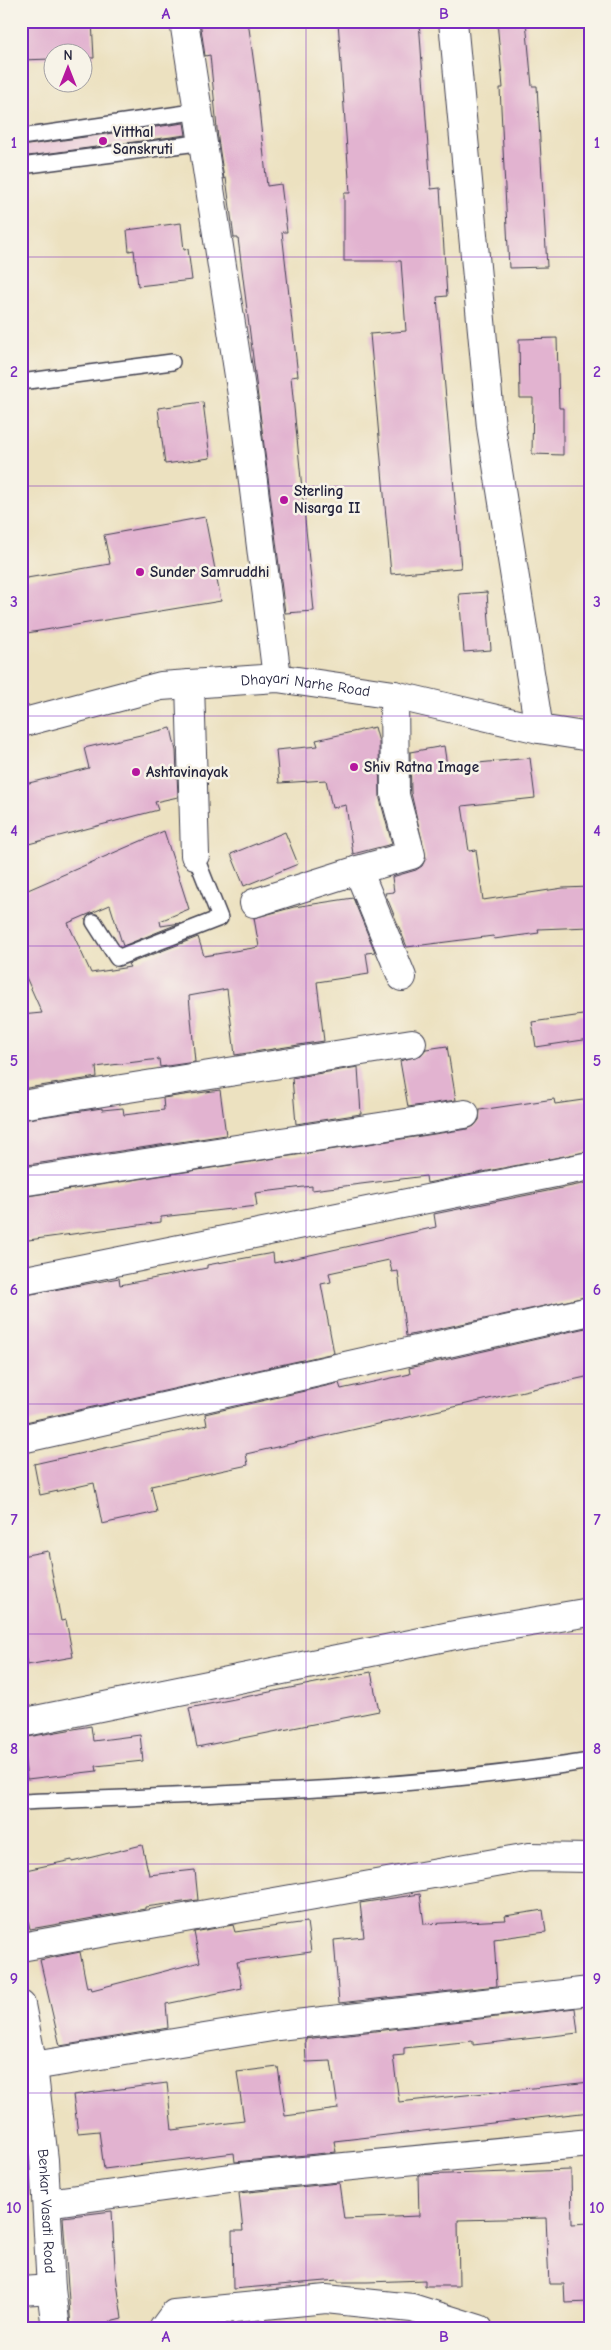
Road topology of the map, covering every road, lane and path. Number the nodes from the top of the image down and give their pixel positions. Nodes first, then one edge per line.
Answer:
1 (184, 21) edge
2 (453, 21) edge
3 (200, 111) junction
4 (21, 137) edge
5 (205, 142) junction
6 (21, 166) edge
7 (172, 362) dead end
8 (21, 382) edge
9 (277, 678) junction
10 (190, 684) junction
11 (394, 696) junction
12 (21, 722) edge
13 (539, 729) junction
14 (590, 737) edge
15 (195, 855) joint
16 (358, 870) junction
17 (254, 903) dead end
18 (94, 922) dead end
19 (402, 977) dead end
20 (412, 1043) dead end
21 (21, 1105) edge
22 (465, 1114) dead end
23 (590, 1166) edge
24 (21, 1182) edge
25 (21, 1281) edge
26 (590, 1311) edge
27 (21, 1439) edge
28 (590, 1612) edge
29 (21, 1723) edge
30 (590, 1762) edge
31 (21, 1802) edge
32 (590, 1858) edge
33 (21, 1947) edge
34 (590, 1991) edge
35 (21, 2005) edge
36 (27, 2067) edge
37 (590, 2143) edge
38 (47, 2204) junction
39 (51, 2289) junction
40 (21, 2291) edge
41 (56, 2329) edge
42 (163, 2329) edge
43 (479, 2329) edge

1 - 3 street
2 - 13 street
3 - 4 lane
3 - 5 street
5 - 6 lane
5 - 9 street
7 - 8 lane
9 - 10 street, Dhayari Narhe Road
9 - 11 street, Dhayari Narhe Road
10 - 12 street, Dhayari Narhe Road
10 - 15 street
11 - 13 street, Dhayari Narhe Road
11 - 16 street
13 - 14 street, Dhayari Narhe Road
15 - 18 lane
16 - 17 street
16 - 19 street
20 - 21 street
22 - 24 street
23 - 25 street
26 - 27 street
28 - 29 street
30 - 31 lane
32 - 33 street
34 - 36 street
35 - 36 street, Benkar Vasati Road
36 - 38 street, Benkar Vasati Road
37 - 38 street
38 - 39 street, Benkar Vasati Road
39 - 40 street
39 - 41 street, Benkar Vasati Road
42 - 43 street

